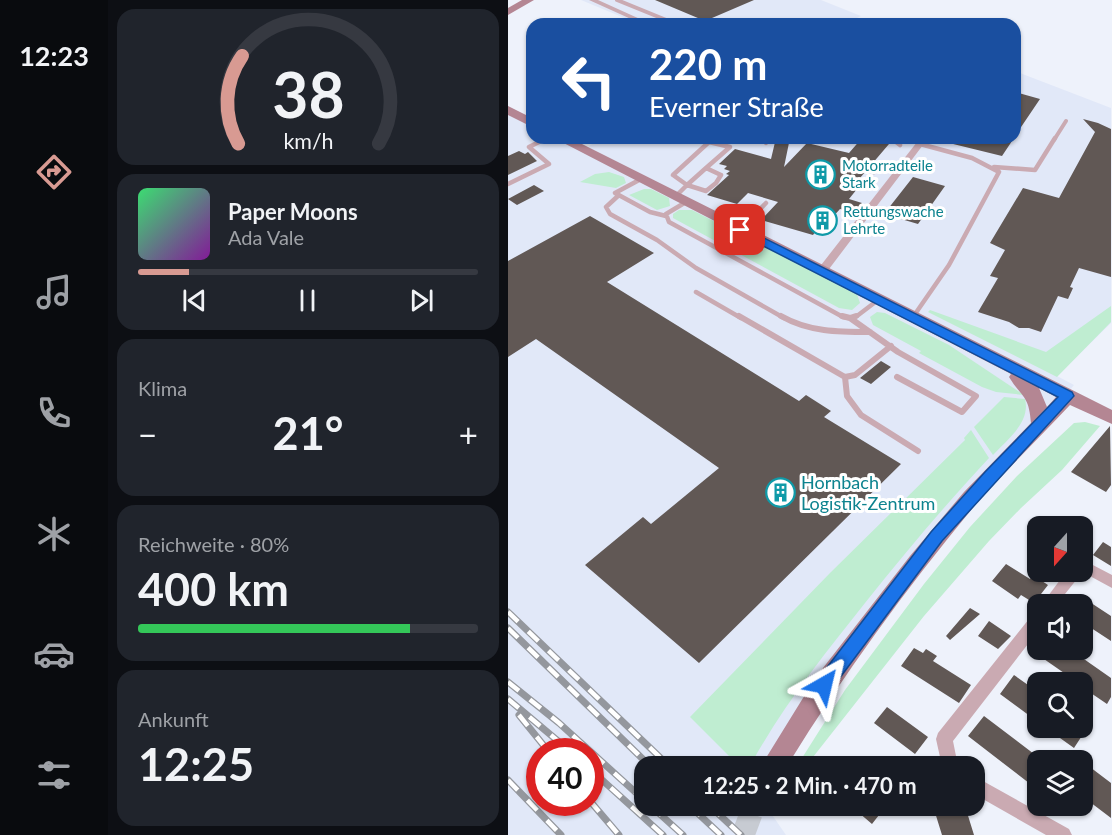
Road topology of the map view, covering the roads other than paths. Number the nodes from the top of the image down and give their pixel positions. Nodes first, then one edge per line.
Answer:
1 (529, 0) edge
2 (592, 0) edge
3 (617, 0) edge
4 (508, 12) edge
5 (634, 18) edge
6 (661, 18) edge
7 (508, 110) edge
8 (526, 120) edge
9 (1066, 121) dead end
10 (535, 144) edge
11 (572, 144) edge
12 (707, 144) edge
13 (717, 144) edge
14 (918, 144) edge
15 (932, 144) edge
16 (994, 167) junction
17 (706, 168) junction
18 (902, 168) junction
19 (874, 172) dead end
20 (641, 179) junction
21 (508, 184) edge
22 (688, 185) junction
23 (619, 195) junction
24 (681, 199) junction
25 (766, 203) dead end
26 (666, 216) junction
27 (740, 230) junction
28 (822, 272) junction
29 (696, 292) dead end
30 (878, 300) junction
31 (913, 317) junction
32 (850, 318) junction
33 (872, 332) junction
34 (891, 346) junction
35 (1001, 362) junction
36 (845, 377) junction
37 (897, 377) dead end
38 (1068, 396) junction
39 (1111, 418) edge
40 (1040, 424) junction
41 (918, 451) dead end
42 (1093, 571) edge
43 (1066, 582) edge
44 (1111, 582) edge
45 (1057, 594) edge
46 (1027, 633) edge
47 (779, 756) edge
48 (948, 756) edge
49 (985, 790) edge
50 (1063, 835) edge

1 - 4 street
2 - 5 street
3 - 6 lane
7 - 8 street
9 - 16 lane
10 - 21 lane
11 - 20 street
12 - 22 lane
13 - 17 lane
14 - 18 street
15 - 16 lane
16 - 31 lane
17 - 22 lane
17 - 22 lane
18 - 19 lane
18 - 28 street
20 - 23 lane
20 - 24 street
22 - 24 lane
23 - 26 lane
23 - 33 lane
24 - 26 lane
24 - 27 street
25 - 27 lane
26 - 32 lane
27 - 28 street
28 - 30 street
29 - 36 lane
30 - 31 street
30 - 32 lane
31 - 35 street
32 - 33 lane
33 - 34 lane
34 - 36 lane
34 - 37 lane
35 - 38 street
35 - 40 street
36 - 41 lane
38 - 39 street
38 - 40 street
40 - 47 street
42 - 44 street
43 - 45 street
46 - 48 street
49 - 50 street

